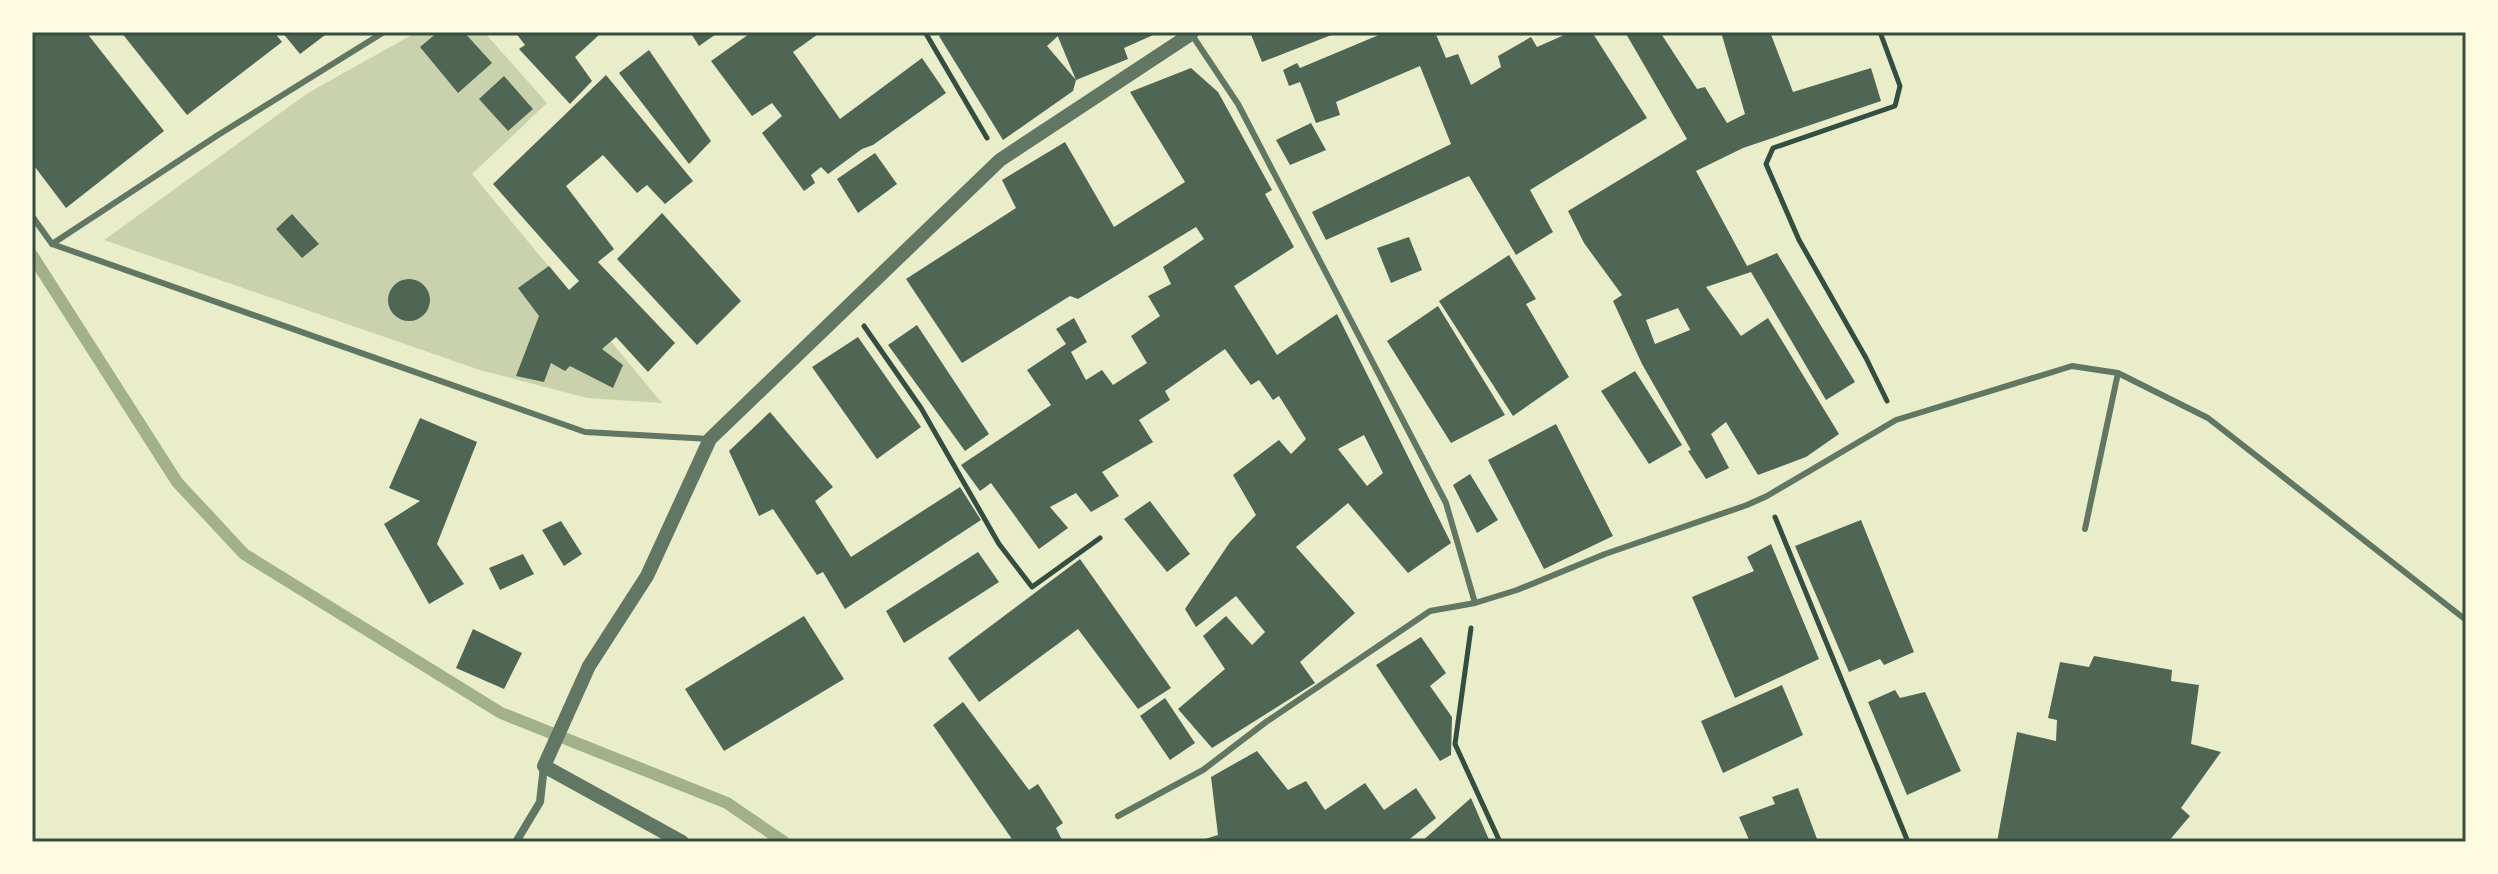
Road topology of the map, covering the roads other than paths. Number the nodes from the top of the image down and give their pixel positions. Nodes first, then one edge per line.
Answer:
1 (384, 32) edge
2 (1192, 33) edge
3 (32, 216) edge
4 (52, 244) junction
5 (2118, 373) junction
6 (710, 439) junction
7 (2085, 529) dead end
8 (1475, 603) junction
9 (2466, 620) edge
10 (544, 766) junction
11 (1118, 816) dead end
12 (516, 842) edge
13 (682, 842) edge

1 - 4 lane
2 - 6 street
2 - 8 lane
3 - 4 lane
4 - 6 lane
5 - 7 lane
5 - 8 lane
5 - 9 lane
6 - 10 street
8 - 11 lane
10 - 12 street
10 - 13 street

